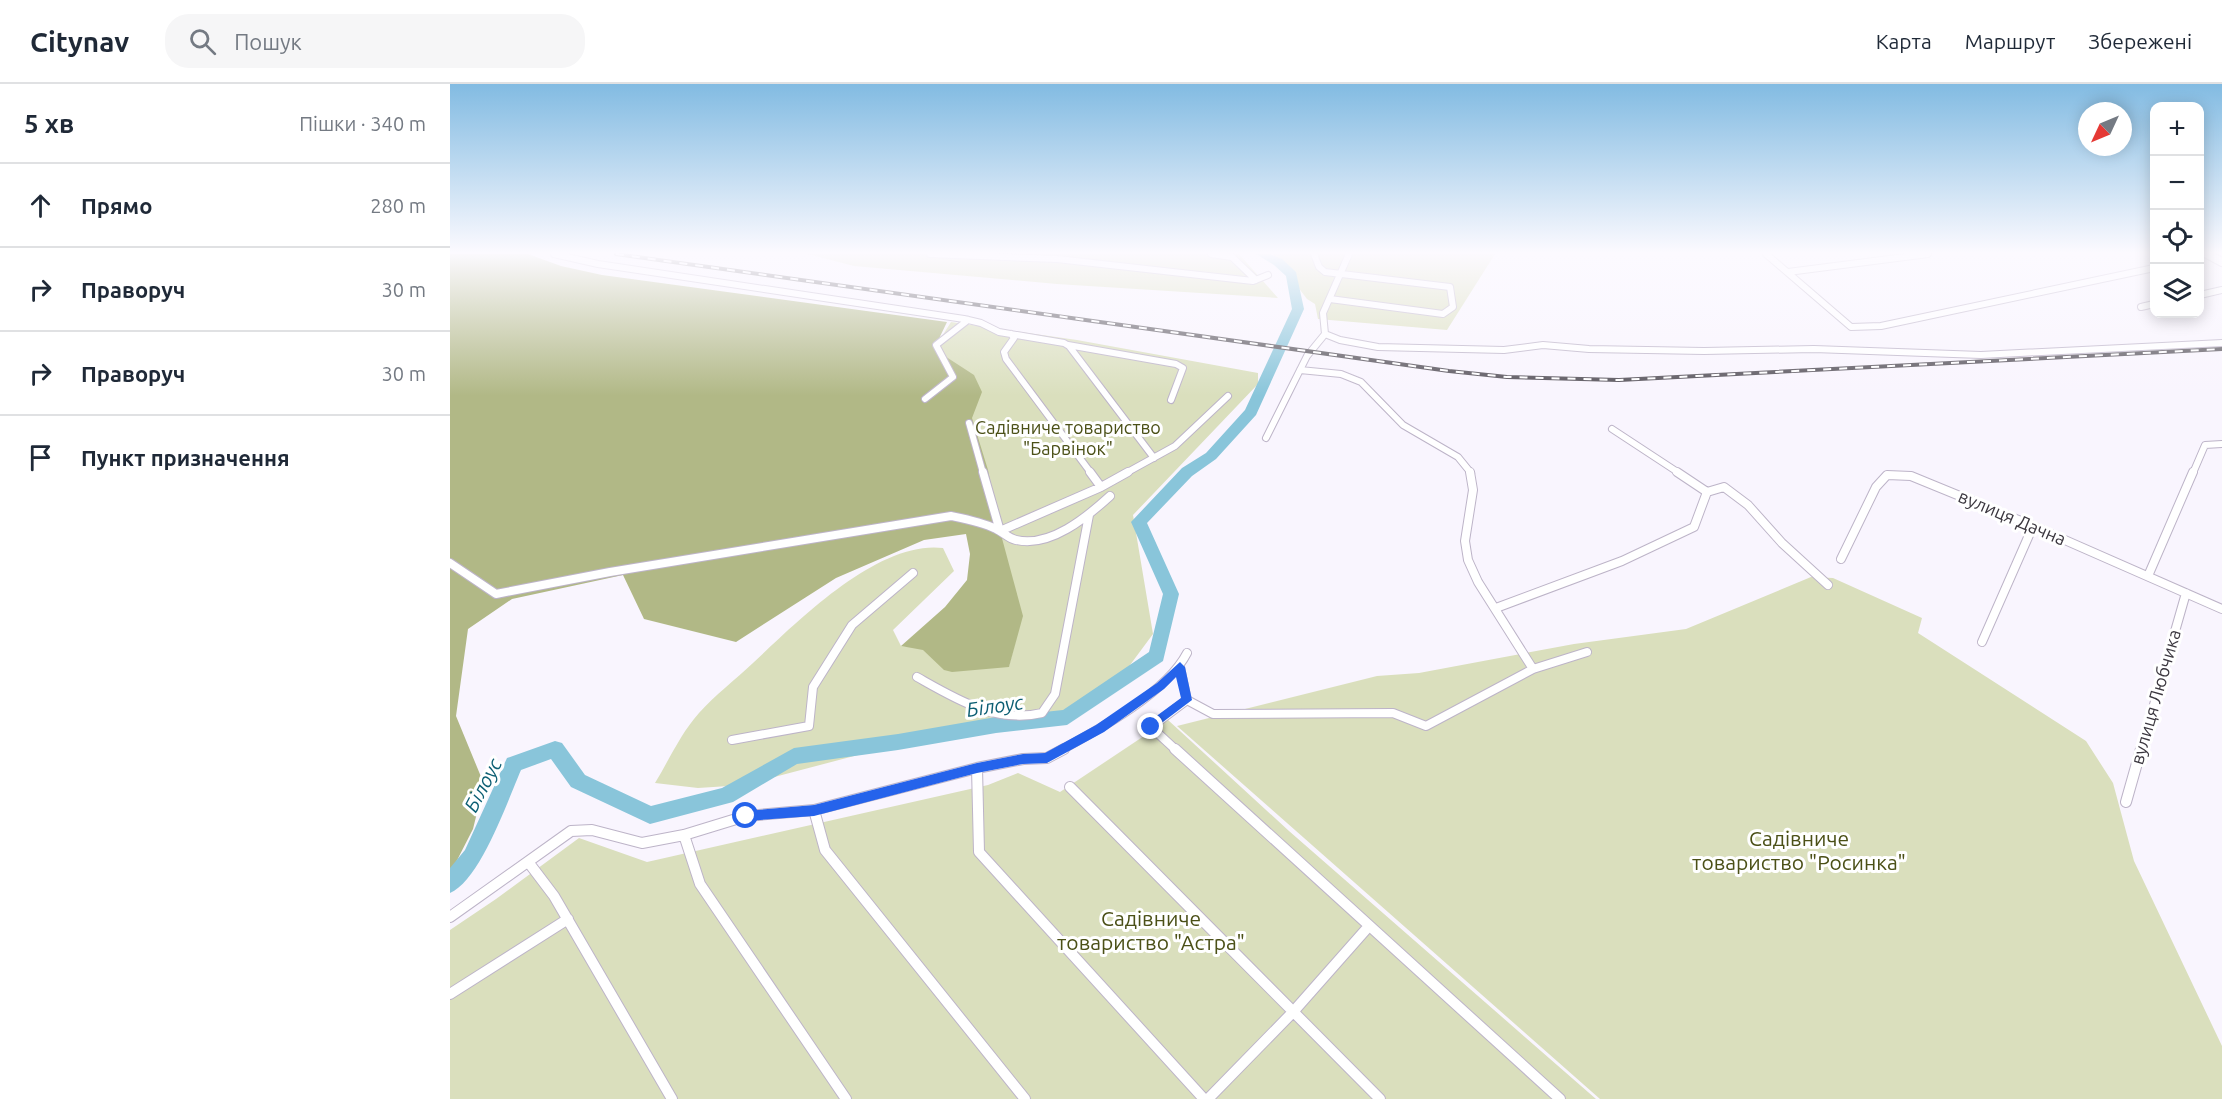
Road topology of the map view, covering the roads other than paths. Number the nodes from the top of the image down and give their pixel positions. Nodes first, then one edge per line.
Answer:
1 (845, 301) edge
2 (1329, 301) edge
3 (1348, 301) edge
4 (1452, 301) edge
5 (1822, 301) edge
6 (1997, 301) edge
7 (2150, 305) edge
8 (2141, 307) dead end
9 (968, 320) junction
10 (1011, 334) junction
11 (1325, 334) junction
12 (2222, 343) edge
13 (1067, 344) junction
14 (1300, 370) junction
15 (1228, 396) dead end
16 (925, 399) dead end
17 (1171, 400) dead end
18 (969, 423) dead end
19 (1612, 429) dead end
20 (1266, 438) dead end
21 (2222, 444) edge
22 (1154, 458) junction
23 (1101, 487) junction
24 (1707, 492) junction
25 (1110, 496) dead end
26 (1089, 515) junction
27 (2033, 526) junction
28 (1000, 531) junction
29 (1841, 559) dead end
30 (450, 563) edge
31 (913, 573) dead end
32 (2148, 576) junction
33 (1828, 585) dead end
34 (2186, 593) junction
35 (1496, 608) junction
36 (2222, 609) edge
37 (1982, 642) dead end
38 (1187, 652) dead end
39 (1587, 652) dead end
40 (1180, 667) junction
41 (1533, 669) junction
42 (917, 677) dead end
43 (1186, 700) junction
44 (732, 740) dead end
45 (977, 768) junction
46 (1070, 787) dead end
47 (2126, 802) dead end
48 (814, 810) junction
49 (684, 835) junction
50 (529, 863) junction
51 (450, 917) edge
52 (568, 919) junction
53 (1369, 926) junction
54 (450, 994) edge
55 (1293, 1012) junction
56 (672, 1099) edge
57 (846, 1099) edge
58 (1025, 1099) edge
59 (1206, 1099) edge
60 (1380, 1099) edge
61 (1560, 1099) edge

1 - 9 street
2 - 11 street
3 - 4 street
5 - 6 street
7 - 8 street
9 - 10 street
9 - 16 street
10 - 13 street
10 - 23 street
11 - 12 street
11 - 14 street
13 - 17 street
13 - 22 street
14 - 20 street
14 - 35 street
15 - 22 street
18 - 28 street
19 - 24 street
21 - 32 street
22 - 23 street
23 - 28 street
24 - 33 street
24 - 35 street
25 - 26 street
26 - 28 street
26 - 42 street
27 - 29 street, вулиця Дачна
27 - 32 street, вулиця Дачна
27 - 37 street
28 - 30 street
31 - 44 street
32 - 34 street, вулиця Дачна
34 - 36 street, вулиця Дачна
34 - 47 street, вулиця Любчика
35 - 41 street
38 - 40 street
39 - 41 street
40 - 43 street
40 - 45 street
41 - 43 street
43 - 53 street
45 - 48 street
45 - 59 street
46 - 55 street
48 - 49 street
48 - 58 street
49 - 50 street
49 - 57 street
50 - 51 street
50 - 52 street
52 - 54 street
52 - 56 street
53 - 55 street
53 - 61 street
55 - 59 street
55 - 60 street

